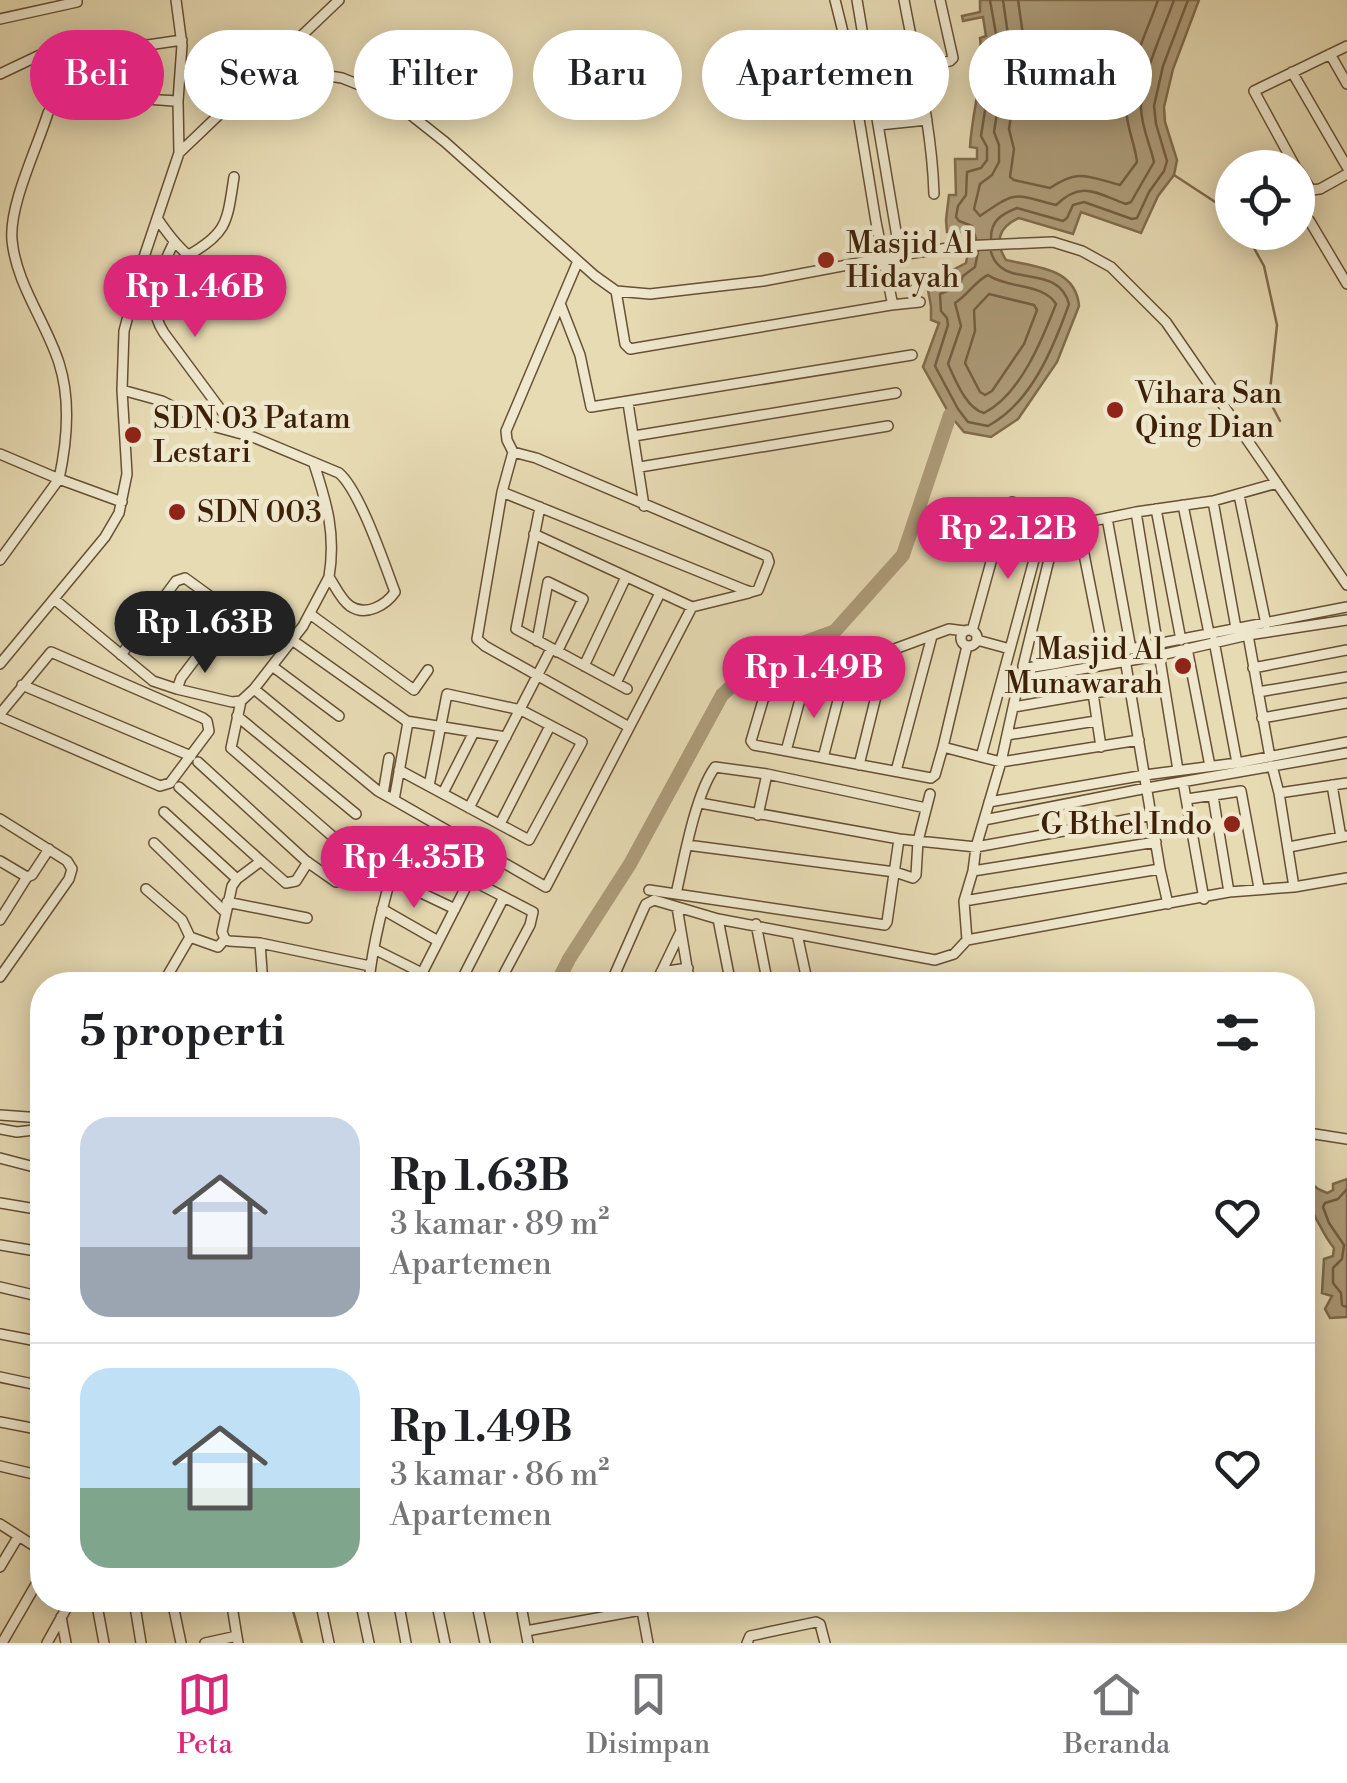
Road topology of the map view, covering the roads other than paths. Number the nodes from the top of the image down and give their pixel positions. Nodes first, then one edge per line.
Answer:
1 (176, 0) edge
2 (339, 0) edge
3 (835, 0) edge
4 (857, 0) edge
5 (904, 0) edge
6 (940, 0) edge
7 (80, 1) edge
8 (0, 19) edge
9 (308, 30) edge
10 (910, 30) edge
11 (946, 30) edge
12 (182, 40) junction
13 (1347, 46) edge
14 (1330, 54) junction
15 (1292, 72) junction
16 (0, 74) edge
17 (334, 76) edge
18 (1347, 84) edge
19 (178, 101) junction
20 (214, 120) edge
21 (927, 120) joint
22 (879, 125) junction
23 (1287, 150) edge
24 (179, 154) junction
25 (1347, 171) edge
26 (234, 176) dead end
27 (1315, 190) edge
28 (934, 194) dead end
29 (157, 218) junction
30 (1315, 228) edge
31 (174, 242) junction
32 (900, 255) junction
33 (186, 256) junction
34 (884, 258) junction
35 (578, 261) junction
36 (1343, 267) edge
37 (249, 270) dead end
38 (1347, 284) edge
39 (616, 291) junction
40 (920, 302) dead end
41 (891, 305) junction
42 (560, 306) junction
43 (912, 356) dead end
44 (122, 390) junction
45 (896, 392) dead end
46 (628, 403) junction
47 (888, 426) dead end
48 (238, 432) junction
49 (634, 436) junction
50 (513, 452) junction
51 (0, 454) edge
52 (314, 464) junction
53 (640, 467) junction
54 (59, 479) junction
55 (1277, 484) junction
56 (502, 492) junction
57 (1239, 494) junction
58 (1213, 500) junction
59 (122, 502) junction
60 (1183, 505) junction
61 (644, 506) junction
62 (540, 507) junction
63 (1156, 509) junction
64 (1136, 512) junction
65 (1107, 518) junction
66 (1078, 524) junction
67 (534, 534) junction
68 (0, 560) edge
69 (329, 577) junction
70 (626, 577) junction
71 (1347, 585) edge
72 (751, 592) junction
73 (660, 593) junction
74 (206, 594) junction
75 (54, 599) junction
76 (692, 606) junction
77 (1347, 607) edge
78 (231, 612) junction
79 (310, 614) junction
80 (1347, 620) edge
81 (1266, 624) junction
82 (1236, 628) junction
83 (1248, 635) junction
84 (932, 636) junction
85 (970, 637) junction
86 (1212, 637) junction
87 (292, 640) junction
88 (170, 641) dead end
89 (537, 641) junction
90 (1184, 644) junction
91 (1010, 649) junction
92 (1159, 649) junction
93 (284, 650) junction
94 (1347, 650) edge
95 (554, 651) junction
96 (887, 652) junction
97 (1127, 654) junction
98 (120, 655) junction
99 (1104, 655) junction
100 (0, 664) edge
101 (272, 666) junction
102 (584, 666) junction
103 (847, 666) junction
104 (1253, 668) junction
105 (428, 670) dead end
106 (536, 676) junction
107 (1347, 677) edge
108 (804, 681) junction
109 (616, 683) junction
110 (22, 685) junction
111 (1130, 686) junction
112 (627, 688) dead end
113 (254, 689) junction
114 (178, 690) junction
115 (1258, 692) junction
116 (1092, 693) junction
117 (241, 701) junction
118 (1347, 703) edge
119 (1014, 707) junction
120 (521, 710) junction
121 (0, 715) edge
122 (237, 716) junction
123 (339, 716) dead end
124 (1262, 718) junction
125 (406, 720) junction
126 (1096, 721) junction
127 (439, 726) junction
128 (550, 726) junction
129 (629, 727) junction
130 (474, 732) junction
131 (1007, 736) junction
132 (506, 737) junction
133 (1139, 740) junction
134 (1347, 742) edge
135 (942, 747) junction
136 (1101, 747) junction
137 (786, 751) junction
138 (1347, 753) edge
139 (981, 756) junction
140 (389, 758) dead end
141 (824, 758) junction
142 (194, 759) junction
143 (1001, 762) junction
144 (1271, 762) junction
145 (1237, 763) junction
146 (858, 764) junction
147 (1210, 766) junction
148 (399, 770) junction
149 (1178, 770) junction
150 (896, 772) junction
151 (767, 774) junction
152 (1145, 775) junction
153 (1183, 782) junction
154 (1347, 782) edge
155 (1332, 785) junction
156 (429, 786) junction
157 (179, 787) dead end
158 (1147, 788) junction
159 (1279, 792) junction
160 (443, 793) junction
161 (383, 794) junction
162 (930, 794) dead end
163 (1213, 796) junction
164 (1187, 798) junction
165 (394, 800) junction
166 (989, 802) junction
167 (700, 803) junction
168 (1347, 807) edge
169 (470, 808) junction
170 (926, 808) junction
171 (1336, 809) junction
172 (164, 812) dead end
173 (356, 814) dead end
174 (758, 815) junction
175 (1152, 816) junction
176 (0, 819) edge
177 (984, 820) junction
178 (500, 824) junction
179 (1344, 837) edge
180 (899, 839) junction
181 (918, 841) junction
182 (339, 842) dead end
183 (1156, 842) junction
184 (154, 844) dead end
185 (687, 845) junction
186 (976, 846) junction
187 (1289, 847) junction
188 (49, 849) junction
189 (0, 860) edge
190 (261, 860) junction
191 (308, 862) junction
192 (1160, 869) junction
193 (973, 871) junction
194 (895, 872) junction
195 (27, 878) junction
196 (390, 878) junction
197 (1347, 878) edge
198 (236, 879) junction
199 (470, 879) junction
200 (336, 882) dead end
201 (1294, 887) junction
202 (1259, 888) junction
203 (146, 889) dead end
204 (649, 890) dead end
205 (1230, 892) junction
206 (676, 894) junction
207 (504, 897) junction
208 (1204, 899) junction
209 (964, 900) junction
210 (1168, 904) junction
211 (226, 907) junction
212 (677, 907) junction
213 (382, 909) junction
214 (455, 909) junction
215 (307, 918) dead end
216 (718, 918) junction
217 (0, 920) edge
218 (756, 924) junction
219 (681, 932) junction
220 (797, 934) junction
221 (190, 938) junction
222 (225, 939) junction
223 (967, 940) junction
224 (438, 941) junction
225 (260, 944) junction
226 (374, 949) junction
227 (370, 966) junction
228 (688, 968) junction
229 (170, 972) edge
230 (261, 972) edge
231 (370, 972) edge
232 (420, 972) edge
233 (422, 972) edge
234 (466, 972) edge
235 (505, 972) edge
236 (616, 972) edge
237 (661, 972) joint
238 (688, 972) edge
239 (728, 972) edge
240 (765, 972) edge
241 (805, 972) edge
242 (0, 976) edge
243 (0, 1115) edge
244 (30, 1117) edge
245 (0, 1129) edge
246 (30, 1130) edge
247 (1315, 1134) edge
248 (1347, 1138) edge
249 (0, 1158) edge
250 (30, 1166) edge
251 (0, 1203) edge
252 (30, 1208) edge
253 (0, 1244) edge
254 (30, 1250) edge
255 (0, 1287) edge
256 (30, 1293) edge
257 (0, 1334) edge
258 (30, 1340) edge
259 (0, 1377) edge
260 (30, 1383) edge
261 (0, 1422) edge
262 (30, 1428) edge
263 (0, 1466) edge
264 (30, 1473) edge
265 (0, 1524) edge
266 (18, 1536) junction
267 (30, 1544) edge
268 (0, 1567) edge
269 (30, 1595) edge
270 (64, 1612) edge
271 (98, 1612) edge
272 (139, 1612) edge
273 (175, 1612) edge
274 (233, 1612) edge
275 (323, 1612) edge
276 (363, 1612) edge
277 (400, 1612) edge
278 (439, 1612) edge
279 (479, 1612) edge
280 (522, 1612) edge
281 (610, 1612) edge
282 (642, 1612) edge
283 (61, 1617) junction
284 (526, 1631) junction
285 (238, 1639) edge
286 (2, 1643) edge
287 (46, 1643) edge
288 (66, 1643) edge
289 (104, 1643) edge
290 (142, 1643) edge
291 (181, 1643) edge
292 (204, 1643) edge
293 (329, 1643) edge
294 (369, 1643) edge
295 (406, 1643) edge
296 (445, 1643) edge
297 (485, 1643) edge
298 (528, 1643) edge
299 (648, 1643) edge
300 (747, 1643) edge
301 (825, 1643) edge

1 - 12 street
2 - 9 street
3 - 34 street
4 - 22 street
5 - 10 street
6 - 11 street
7 - 8 street
12 - 16 street
12 - 19 street
13 - 14 street
14 - 15 street
14 - 18 street
15 - 23 street
15 - 25 street
17 - 35 street
19 - 24 street
19 - 54 street
20 - 24 street
21 - 22 street
21 - 28 street
22 - 32 street
24 - 29 street
25 - 27 street
26 - 33 street
29 - 31 street
29 - 44 street
30 - 36 street
31 - 33 street
31 - 48 street
32 - 34 street
32 - 55 street
33 - 37 street
34 - 39 street
34 - 41 street
35 - 39 street
35 - 42 street
36 - 38 street
39 - 41 street
40 - 41 street
42 - 46 street
42 - 50 street
43 - 46 street
44 - 48 street
44 - 59 street
45 - 49 street
46 - 49 street
47 - 53 street
48 - 52 street
49 - 53 street
50 - 56 street
50 - 61 street
51 - 54 street
52 - 69 street
52 - 69 street
53 - 61 street
54 - 59 street
54 - 68 street
55 - 57 street
55 - 71 street
56 - 62 street
56 - 106 street
57 - 58 street
57 - 81 street
58 - 60 street
58 - 82 street
59 - 75 street
60 - 63 street
60 - 86 street
61 - 72 street
62 - 67 street
62 - 72 street
63 - 64 street
63 - 90 street
64 - 65 street
64 - 92 street
65 - 66 street
65 - 97 street
66 - 99 street
66 - 99 street
67 - 70 street
67 - 89 street
69 - 79 street
70 - 73 street
70 - 102 street
72 - 76 street
73 - 76 street
73 - 109 street
74 - 78 street
74 - 88 street
74 - 98 street
75 - 98 street
75 - 100 street
76 - 129 street
77 - 81 street
78 - 93 street
78 - 114 street
79 - 87 street
79 - 105 street
80 - 83 street
81 - 82 street
82 - 86 street
83 - 86 street
83 - 104 street
84 - 85 street
84 - 96 street
84 - 150 street
85 - 91 street
85 - 91 street
85 - 135 street
86 - 90 street
86 - 145 street
87 - 93 street
87 - 125 street
89 - 95 street
89 - 95 street
90 - 92 street
90 - 147 street
91 - 139 street
92 - 97 street
92 - 149 street
93 - 101 street
94 - 104 street
95 - 102 street
95 - 106 street
96 - 103 street
96 - 146 street
97 - 99 street
97 - 111 street
97 - 119 street
98 - 114 street
101 - 113 street
101 - 123 street
102 - 109 street
103 - 108 street
103 - 141 street
104 - 115 street
106 - 120 street
106 - 129 street
107 - 115 street
108 - 137 street
108 - 137 street
109 - 112 street
110 - 121 street
110 - 142 street
110 - 142 street
111 - 116 street
111 - 133 street
113 - 117 street
113 - 161 street
114 - 117 street
115 - 124 street
116 - 119 street
116 - 126 street
117 - 122 street
118 - 124 street
119 - 131 street
120 - 127 street
120 - 128 street
120 - 132 street
121 - 142 street
122 - 173 street
122 - 182 street
124 - 144 street
125 - 127 street
125 - 148 street
126 - 131 street
126 - 136 street
127 - 130 street
127 - 156 street
128 - 178 street
128 - 178 street
129 - 165 street
130 - 132 street
130 - 160 street
131 - 143 street
132 - 169 street
133 - 136 street
133 - 152 street
134 - 144 street
135 - 139 street
135 - 150 street
136 - 143 street
137 - 141 street
138 - 144 street
139 - 143 street
140 - 161 street
141 - 146 street
142 - 191 street
143 - 166 street
144 - 145 street
144 - 153 street
144 - 159 street
145 - 147 street
146 - 150 street
147 - 149 street
148 - 156 street
148 - 165 street
149 - 152 street
151 - 167 street
151 - 170 street
151 - 174 street
152 - 158 street
152 - 166 street
153 - 158 street
153 - 164 street
154 - 155 street
155 - 159 street
155 - 171 street
156 - 160 street
157 - 190 street
158 - 175 street
158 - 177 street
159 - 187 street
160 - 169 street
161 - 165 street
162 - 170 street
163 - 164 street
163 - 202 street
163 - 205 street
164 - 208 street
166 - 177 street
167 - 174 street
167 - 185 street
168 - 171 street
169 - 178 street
170 - 181 street
171 - 179 street
172 - 198 street
174 - 180 street
175 - 183 street
175 - 186 street
176 - 188 street
177 - 186 street
179 - 187 street
180 - 181 street
180 - 194 street
181 - 186 street
181 - 194 street
183 - 192 street
183 - 193 street
184 - 211 street
185 - 194 street
185 - 206 street
186 - 193 street
187 - 201 street
188 - 195 street
188 - 242 street
189 - 195 street
190 - 191 street
190 - 198 street
191 - 200 street
192 - 209 street
192 - 210 street
193 - 209 street
194 - 206 street
195 - 217 street
196 - 199 street
196 - 213 street
196 - 214 street
197 - 201 street
198 - 211 street
199 - 207 street
199 - 214 street
201 - 202 street
202 - 205 street
203 - 221 street
204 - 206 street
205 - 208 street
207 - 234 street
207 - 235 street
208 - 210 street
209 - 223 street
210 - 223 street
211 - 215 street
211 - 222 street
212 - 216 street
212 - 219 street
212 - 236 street
213 - 224 street
213 - 226 street
214 - 224 street
216 - 218 street
216 - 239 street
218 - 220 street
218 - 240 street
219 - 228 street
219 - 237 street
220 - 223 street
220 - 241 street
221 - 222 street
221 - 229 street
222 - 225 street
224 - 233 street
225 - 227 street
225 - 230 street
226 - 227 street
226 - 232 street
227 - 231 street
228 - 237 street
228 - 238 street
243 - 244 street
245 - 246 street
247 - 248 street
249 - 250 street
251 - 252 street
253 - 254 street
255 - 256 street
257 - 258 street
259 - 260 street
261 - 262 street
263 - 264 street
265 - 266 street
266 - 267 street
266 - 268 street
269 - 286 street
270 - 283 street
271 - 289 street
272 - 290 street
273 - 291 street
274 - 285 street
275 - 293 street
276 - 294 street
277 - 295 street
278 - 296 street
279 - 297 street
280 - 284 street
281 - 284 street
282 - 299 street
283 - 287 street
283 - 288 street
284 - 298 street
285 - 292 street
300 - 301 street

